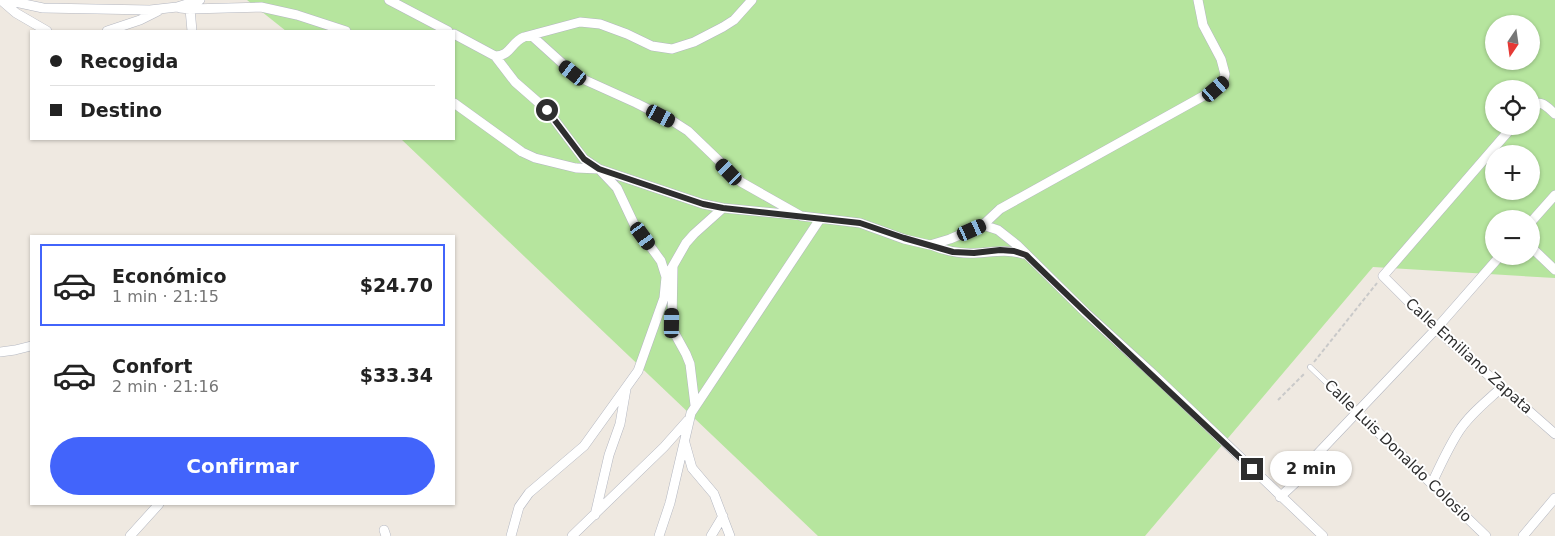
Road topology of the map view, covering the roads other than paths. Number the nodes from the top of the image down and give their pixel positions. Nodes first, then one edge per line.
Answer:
1 (2, 0) edge
2 (6, 0) edge
3 (200, 0) edge
4 (389, 0) edge
5 (752, 0) edge
6 (1198, 0) edge
7 (177, 7) junction
8 (166, 8) junction
9 (190, 9) junction
10 (45, 30) edge
11 (110, 30) edge
12 (192, 30) edge
13 (343, 30) edge
14 (446, 30) edge
15 (455, 35) edge
16 (532, 36) junction
17 (495, 56) junction
18 (455, 104) edge
19 (1540, 104) edge
20 (1555, 114) edge
21 (1504, 135) edge
22 (599, 169) junction
23 (1555, 195) edge
24 (723, 208) junction
25 (1540, 212) edge
26 (801, 216) junction
27 (820, 219) junction
28 (983, 225) junction
29 (930, 245) junction
30 (1026, 255) junction
31 (1540, 256) edge
32 (1492, 265) edge
33 (673, 266) junction
34 (1555, 270) edge
35 (666, 277) junction
36 (1436, 329) junction
37 (30, 346) edge
38 (0, 352) edge
39 (1310, 367) road end
40 (1502, 387) junction
41 (626, 388) junction
42 (695, 405) junction
43 (1356, 411) junction
44 (688, 420) junction
45 (1555, 434) edge
46 (685, 441) junction
47 (1432, 483) junction
48 (1280, 497) junction
49 (1555, 498) edge
50 (158, 505) edge
51 (595, 515) junction
52 (723, 516) junction
53 (130, 536) edge
54 (511, 536) edge
55 (572, 536) edge
56 (659, 536) edge
57 (711, 536) edge
58 (730, 536) edge
59 (1323, 536) edge
60 (1486, 536) edge
61 (1524, 536) edge

1 - 10 street
2 - 8 street
3 - 7 street
4 - 14 street
5 - 16 street
6 - 28 street
7 - 8 street
7 - 9 street
8 - 11 street
9 - 12 street
9 - 13 street
15 - 17 street
16 - 17 street
16 - 26 street
17 - 22 street
18 - 22 street
19 - 20 street
21 - 36 street, Calle Emiliano Zapata
22 - 24 street
22 - 35 street
23 - 25 street
24 - 26 street
24 - 33 street
26 - 27 street
27 - 29 street
27 - 42 street
28 - 29 street
28 - 30 street
29 - 30 street
30 - 48 street
31 - 34 street
32 - 36 street
33 - 35 street
33 - 42 street
35 - 41 street
36 - 40 street, Calle Emiliano Zapata
36 - 43 street
37 - 38 street
39 - 43 lane, Calle Luis Donaldo Colosio
40 - 45 street, Calle Emiliano Zapata
40 - 47 street
41 - 51 street
41 - 54 street
42 - 44 street
43 - 47 street, Calle Luis Donaldo Colosio
43 - 48 street
44 - 46 street
44 - 51 street
46 - 52 street
46 - 56 street
47 - 60 street, Calle Luis Donaldo Colosio
48 - 59 street
49 - 61 street
50 - 53 street
51 - 55 street
52 - 57 street
52 - 58 street

